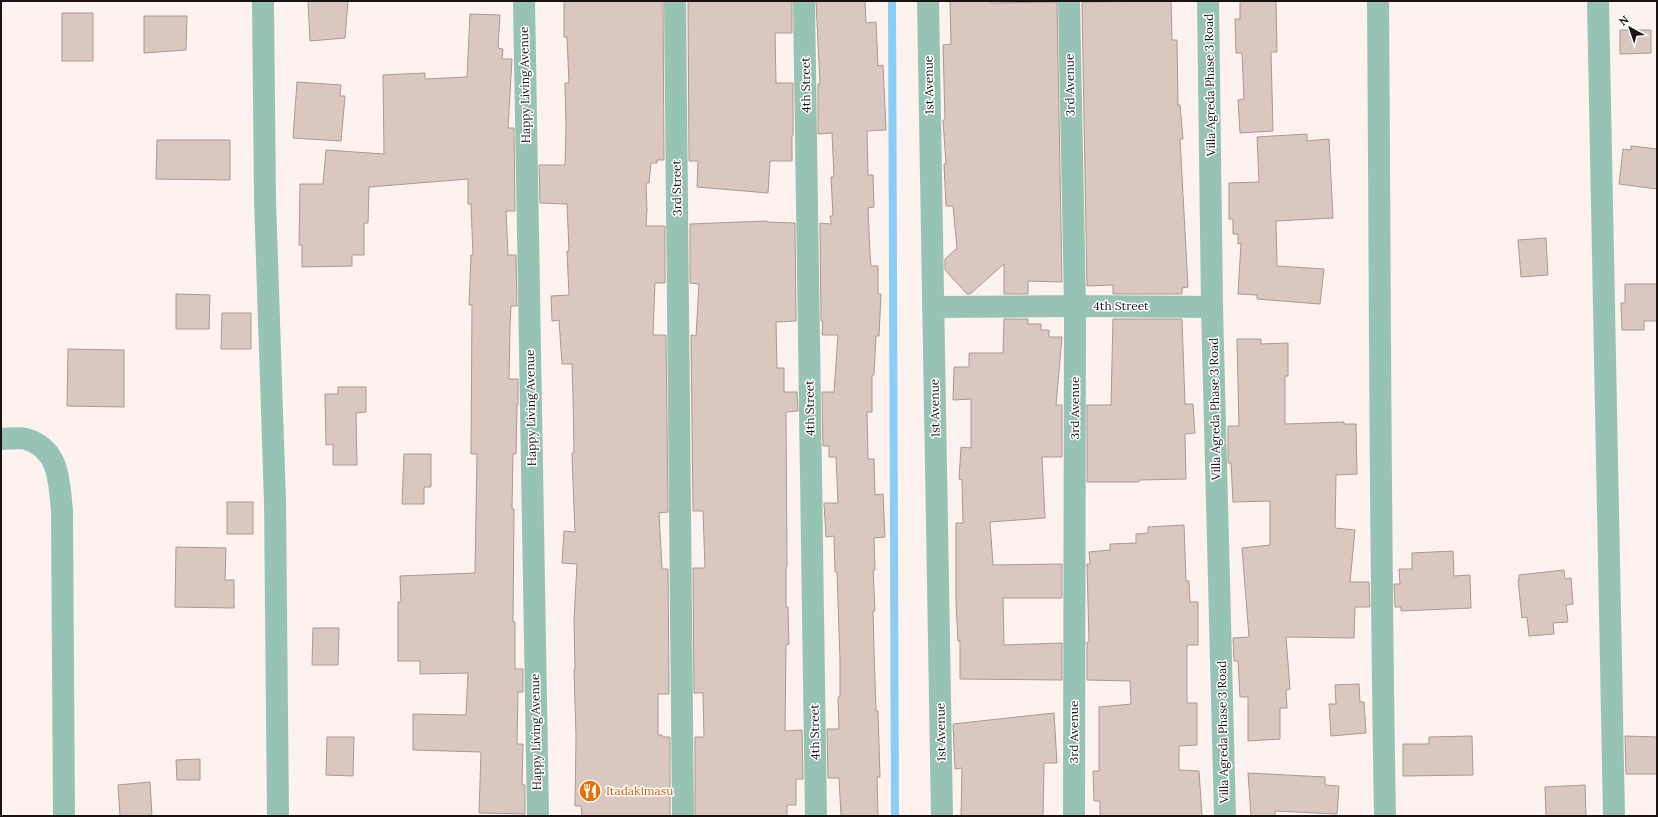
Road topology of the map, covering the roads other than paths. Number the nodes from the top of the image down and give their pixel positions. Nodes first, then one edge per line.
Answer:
1 (263, 1) edge
2 (524, 1) edge
3 (675, 1) edge
4 (804, 1) edge
5 (928, 1) edge
6 (1069, 1) edge
7 (1208, 1) edge
8 (1378, 1) edge
9 (1598, 1) edge
10 (1075, 306) junction
11 (933, 307) junction
12 (1212, 307) junction
13 (1, 439) edge
14 (64, 816) edge
15 (278, 816) edge
16 (538, 816) edge
17 (683, 816) edge
18 (816, 816) edge
19 (942, 816) edge
20 (1074, 816) edge
21 (1225, 816) edge
22 (1385, 816) edge
23 (1614, 816) edge

1 - 15 street
2 - 16 street, Happy Living Avenue
3 - 17 street, 3rd Street
4 - 18 street, 4th Street
5 - 11 street, 1st Avenue
6 - 10 street, 3rd Avenue
7 - 12 street, Villa Agreda Phase 3 Road
8 - 22 street
9 - 23 street
10 - 11 street, 4th Street
10 - 12 street, 4th Street
10 - 20 street, 3rd Avenue
11 - 19 street, 1st Avenue
12 - 21 street, Villa Agreda Phase 3 Road
13 - 14 street

